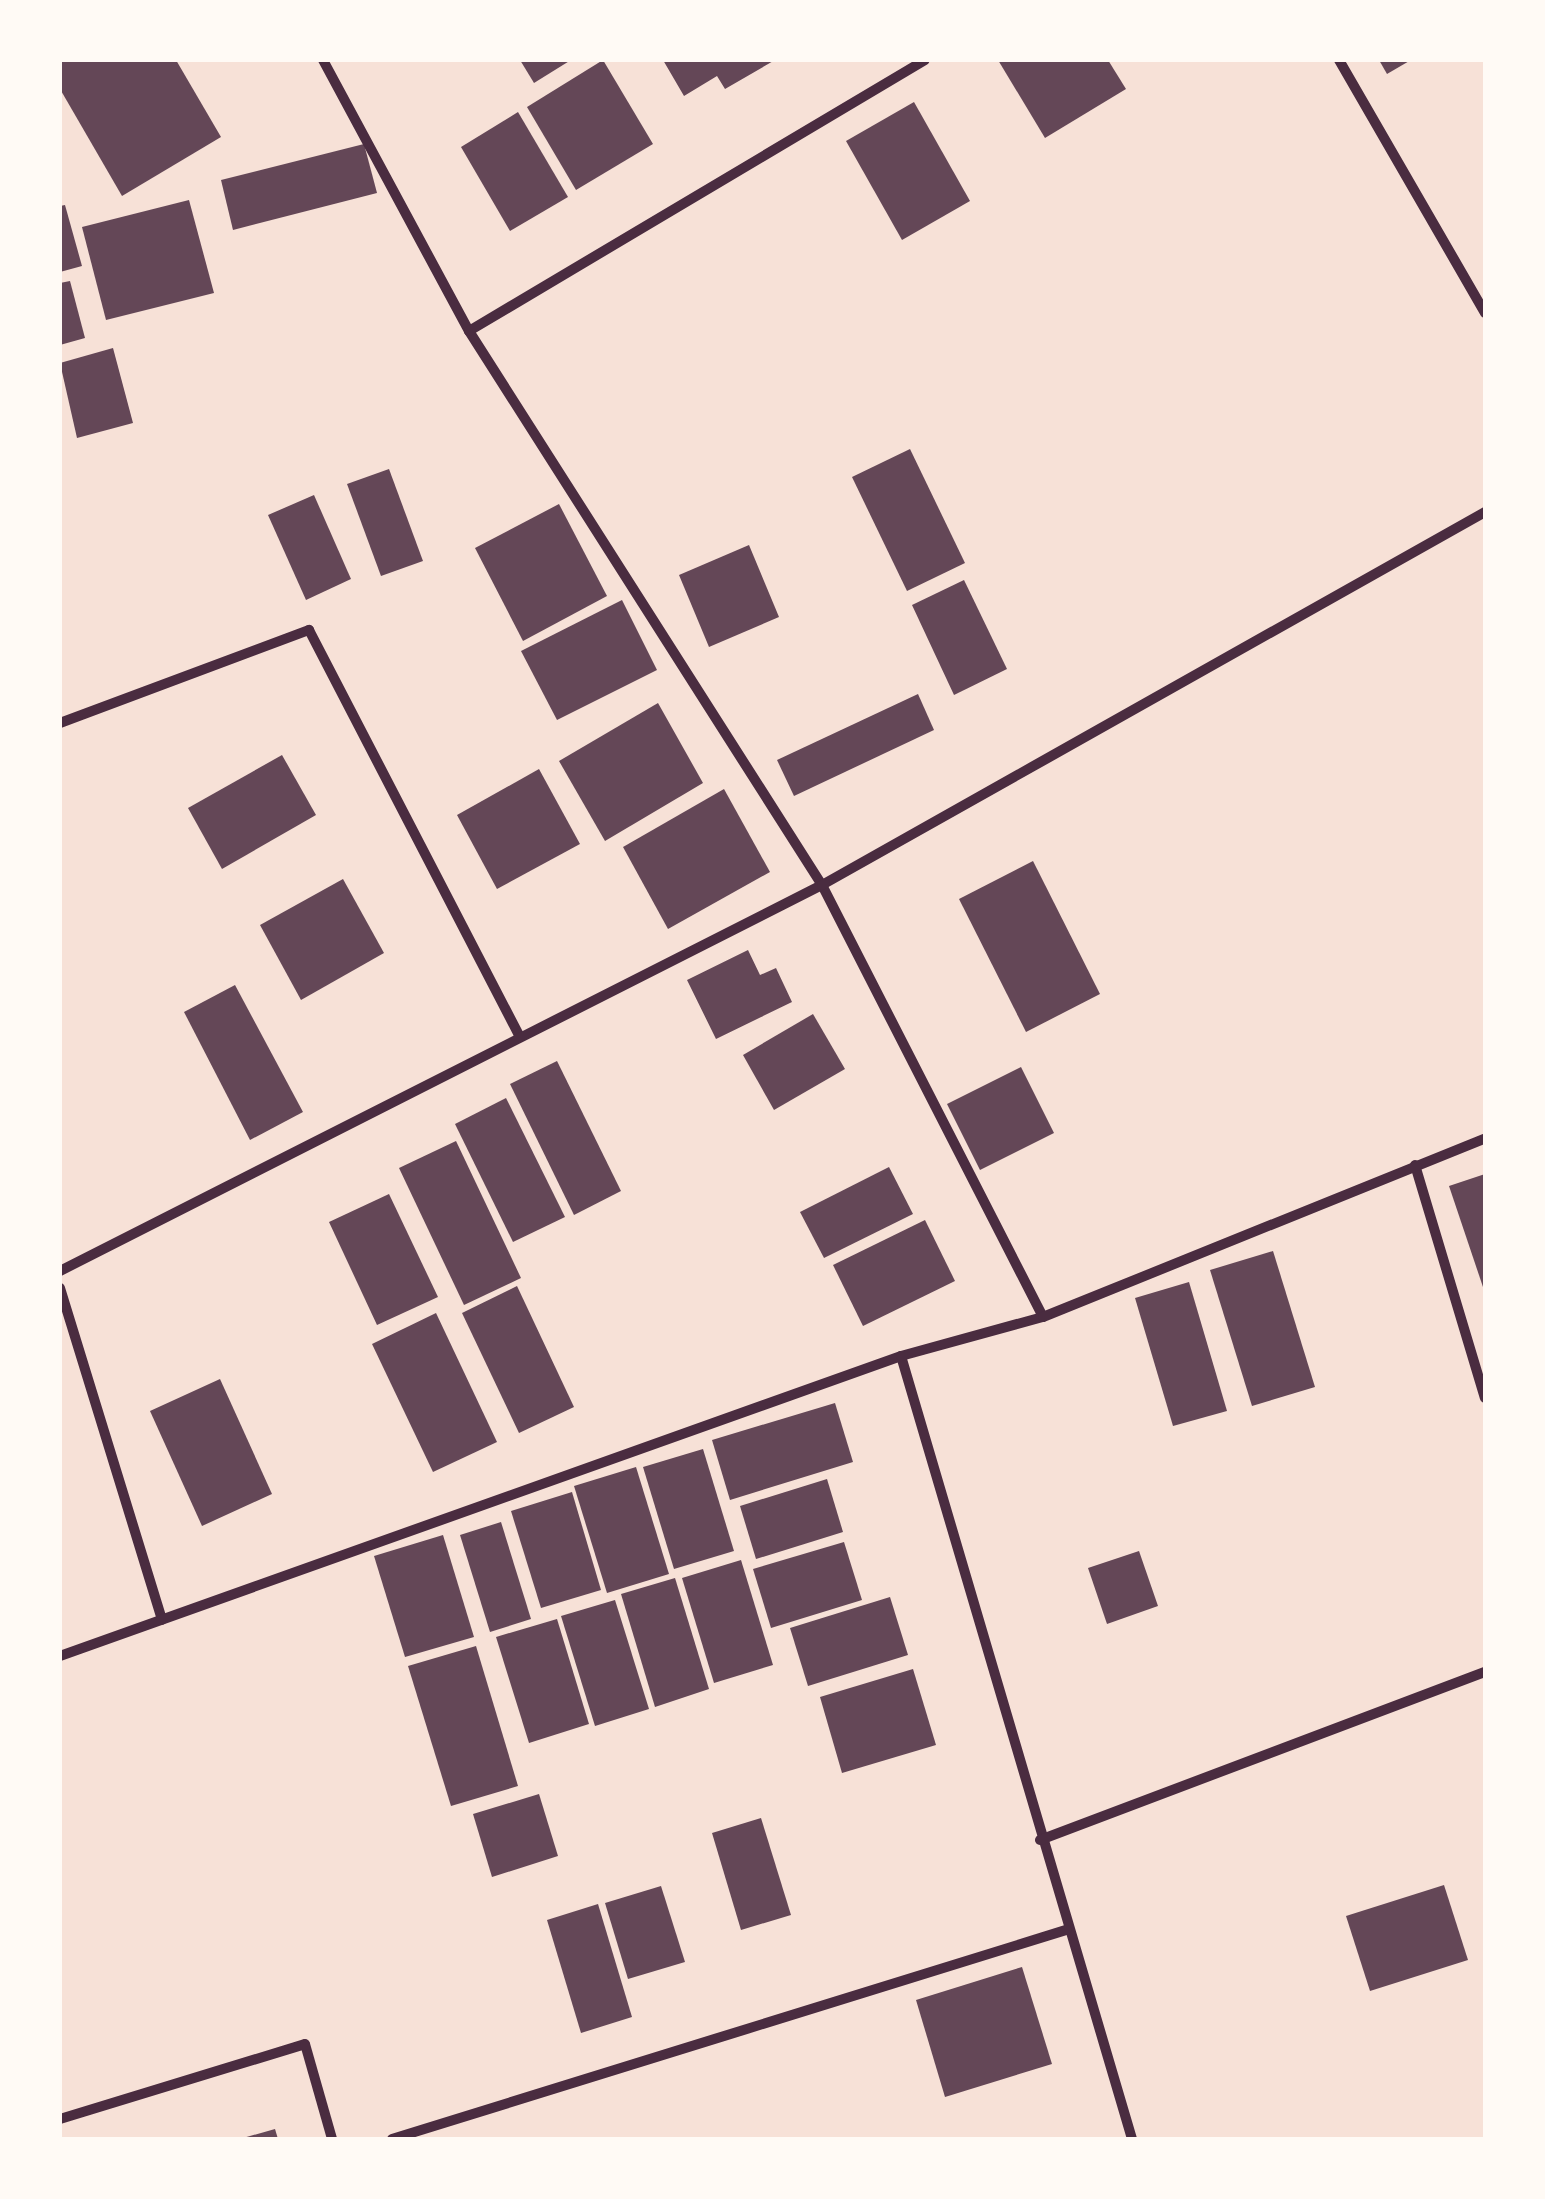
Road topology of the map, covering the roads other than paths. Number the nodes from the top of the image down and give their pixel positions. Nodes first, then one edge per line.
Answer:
1 (323, 60) edge
2 (925, 60) edge
3 (1338, 60) edge
4 (1485, 313) edge
5 (469, 330) junction
6 (1485, 512) edge
7 (60, 723) edge
8 (822, 884) junction
9 (520, 1037) junction
10 (1485, 1138) edge
11 (1415, 1164) junction
12 (60, 1271) edge
13 (60, 1288) edge
14 (1043, 1317) junction
15 (901, 1356) junction
16 (1485, 1398) edge
17 (162, 1620) junction
18 (60, 1656) edge
19 (1485, 1672) edge
20 (1040, 1840) junction
21 (1066, 1930) junction
22 (60, 2119) edge
23 (332, 2139) edge
24 (392, 2139) edge
25 (1132, 2139) edge

1 - 5 street
2 - 5 street
3 - 4 street
5 - 8 street
6 - 8 street
7 - 9 street
8 - 9 street
8 - 14 street
9 - 12 street
10 - 11 street
11 - 14 street
11 - 16 street
13 - 17 street
14 - 15 street
15 - 17 street
15 - 20 street
17 - 18 street
19 - 20 street
20 - 21 street
21 - 24 street
21 - 25 street
22 - 23 street

